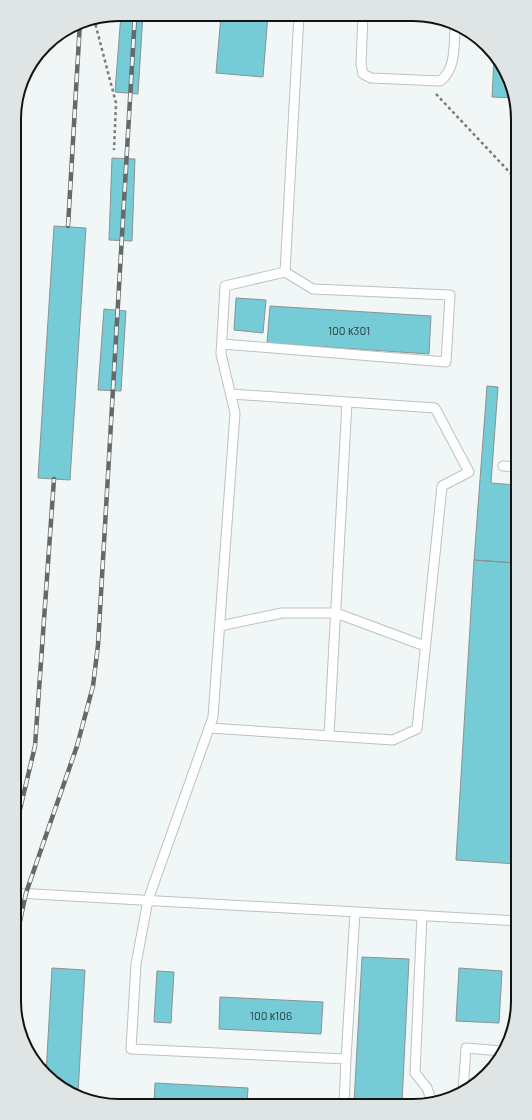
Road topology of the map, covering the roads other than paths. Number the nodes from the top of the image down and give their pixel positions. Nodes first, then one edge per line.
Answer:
1 (299, 21) edge
2 (363, 21) edge
3 (455, 30) edge
4 (285, 272) junction
5 (222, 344) junction
6 (231, 394) junction
7 (347, 402) junction
8 (503, 466) dead end
9 (511, 467) edge
10 (336, 613) junction
11 (220, 626) junction
12 (425, 646) junction
13 (209, 728) junction
14 (329, 736) junction
15 (21, 893) edge
16 (148, 900) junction
17 (355, 912) junction
18 (422, 915) junction
19 (511, 921) edge
20 (498, 1051) edge
21 (346, 1059) junction
22 (464, 1084) edge
23 (430, 1097) edge
24 (344, 1099) edge

1 - 4 lane
2 - 3 lane
4 - 5 lane
4 - 5 lane
5 - 6 lane
6 - 7 lane
6 - 11 lane
7 - 10 lane
7 - 12 lane
8 - 9 lane
10 - 11 lane
10 - 12 lane
10 - 14 lane
11 - 13 lane
12 - 14 lane
13 - 14 lane
13 - 16 lane
15 - 16 lane
16 - 17 lane
16 - 21 lane
17 - 18 lane
17 - 21 lane
18 - 19 lane
18 - 23 lane
20 - 22 lane
21 - 24 lane

